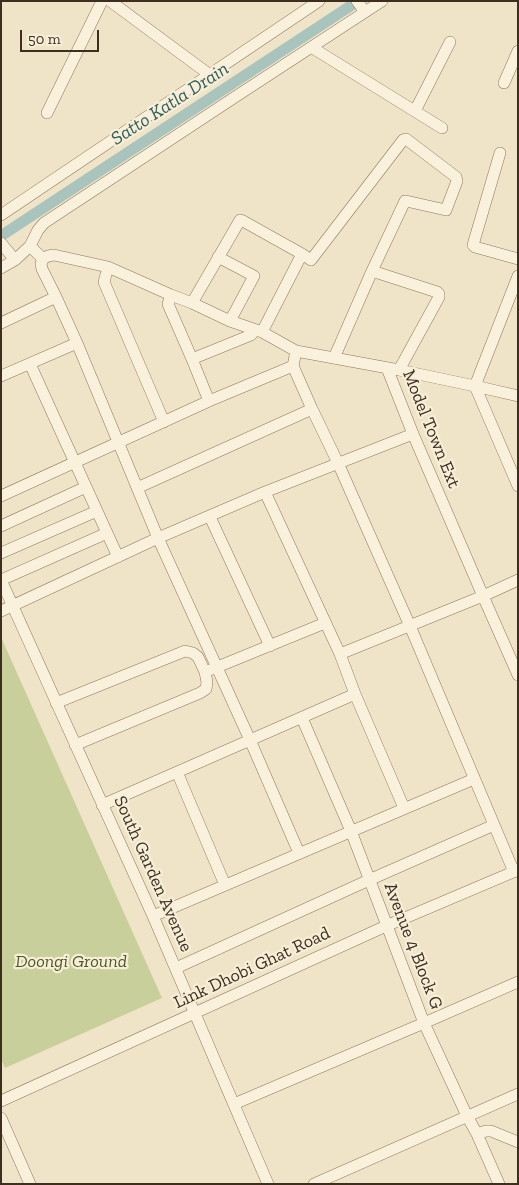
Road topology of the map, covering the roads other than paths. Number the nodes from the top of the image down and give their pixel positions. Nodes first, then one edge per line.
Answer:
1 (102, 1) edge
2 (110, 1) edge
3 (319, 1) edge
4 (382, 1) edge
5 (361, 5) edge
6 (450, 42) dead end
7 (311, 47) junction
8 (518, 51) edge
9 (210, 75) junction
10 (504, 83) dead end
11 (415, 111) junction
12 (47, 112) dead end
13 (442, 128) dead end
14 (500, 153) dead end
15 (1, 216) edge
16 (3, 245) edge
17 (30, 246) junction
18 (302, 254) junction
19 (218, 257) junction
20 (43, 259) junction
21 (518, 259) edge
22 (15, 260) junction
23 (108, 267) junction
24 (1, 268) edge
25 (372, 271) junction
26 (518, 276) edge
27 (171, 295) junction
28 (56, 297) junction
29 (192, 303) junction
30 (230, 321) junction
31 (1, 323) edge
32 (258, 331) junction
33 (77, 343) junction
34 (296, 351) junction
35 (334, 358) junction
36 (192, 359) junction
37 (30, 364) junction
38 (293, 366) junction
39 (387, 368) junction
40 (399, 370) junction
41 (1, 376) edge
42 (475, 386) junction
43 (518, 396) edge
44 (209, 401) junction
45 (312, 409) junction
46 (164, 422) junction
47 (413, 434) junction
48 (119, 443) junction
49 (76, 463) junction
50 (338, 463) junction
51 (518, 486) edge
52 (86, 487) junction
53 (137, 488) junction
54 (265, 492) junction
55 (1, 496) edge
56 (97, 511) junction
57 (210, 517) junction
58 (1, 526) edge
59 (107, 533) junction
60 (158, 538) junction
61 (1, 553) edge
62 (118, 557) junction
63 (1, 580) edge
64 (518, 580) edge
65 (482, 596) junction
66 (12, 606) junction
67 (1, 612) edge
68 (325, 622) junction
69 (410, 626) junction
70 (270, 646) junction
71 (340, 654) junction
72 (216, 667) junction
73 (205, 672) junction
74 (518, 675) edge
75 (355, 694) junction
76 (56, 703) junction
77 (302, 718) junction
78 (250, 740) junction
79 (75, 745) junction
80 (178, 772) junction
81 (474, 779) junction
82 (102, 805) junction
83 (404, 808) junction
84 (494, 825) junction
85 (351, 831) junction
86 (299, 853) junction
87 (516, 871) edge
88 (369, 880) junction
89 (225, 885) junction
90 (153, 916) junction
91 (386, 926) junction
92 (176, 968) junction
93 (518, 982) edge
94 (194, 1014) junction
95 (424, 1023) junction
96 (518, 1094) edge
97 (1, 1101) edge
98 (234, 1104) junction
99 (467, 1116) junction
100 (1, 1118) edge
101 (477, 1134) junction
102 (518, 1142) edge
103 (30, 1184) edge
104 (268, 1184) edge
105 (314, 1184) edge
106 (499, 1184) edge

1 - 12 street
2 - 9 street
3 - 9 street
4 - 5 street
5 - 7 street
6 - 11 street
7 - 11 street
7 - 17 street
8 - 10 street
9 - 15 street
11 - 13 street
14 - 21 street
16 - 22 street
17 - 20 street
17 - 22 street
18 - 19 street
18 - 25 street
18 - 32 street
19 - 29 street
19 - 30 street
20 - 23 street, Model Town Ext
20 - 28 street
22 - 24 street
23 - 27 street, Model Town Ext
23 - 46 street
25 - 35 street
25 - 40 street
26 - 42 street
27 - 29 street, Model Town Ext
27 - 36 street
28 - 31 street
28 - 33 street
29 - 30 street, Model Town Ext
30 - 32 street, Model Town Ext
32 - 34 street, Model Town Ext
32 - 36 street
33 - 37 street
33 - 48 street
34 - 35 street, Model Town Ext
34 - 38 street
35 - 39 street, Model Town Ext
36 - 44 street
37 - 41 street
37 - 49 street
38 - 44 street
38 - 45 street
39 - 40 street
39 - 47 street, Model Town Ext
40 - 42 street
42 - 43 street
42 - 51 street
44 - 46 street
45 - 50 street
45 - 53 street
46 - 48 street
47 - 50 street
47 - 65 street, Model Town Ext
48 - 49 street
48 - 53 street
49 - 52 street
49 - 55 street
50 - 54 street
50 - 69 street
52 - 56 street
52 - 58 street
53 - 60 street
54 - 57 street
54 - 68 street
56 - 59 street
56 - 61 street
57 - 60 street
57 - 70 street
59 - 62 street
59 - 63 street
60 - 62 street
60 - 72 street
62 - 66 street
63 - 66 street, South Garden Avenue
64 - 65 street
65 - 69 street
65 - 74 street, Model Town Ext
66 - 67 street
66 - 76 street, South Garden Avenue
68 - 70 street
68 - 71 street
69 - 71 street
69 - 81 street
70 - 72 street
71 - 75 street
72 - 73 street
72 - 78 street
73 - 76 street
73 - 79 street
75 - 77 street
75 - 83 street
76 - 79 street, South Garden Avenue
77 - 78 street
77 - 85 street, Avenue 4 Block G
78 - 80 street
78 - 86 street
79 - 82 street, South Garden Avenue
80 - 82 street
80 - 89 street
81 - 83 street
81 - 84 street
82 - 90 street, South Garden Avenue
83 - 85 street
84 - 87 street
84 - 88 street
85 - 86 street
85 - 88 street, Avenue 4 Block G
86 - 89 street
87 - 91 street, Link Dhobi Ghat Road
88 - 91 street, Avenue 4 Block G
88 - 92 street
89 - 90 street
90 - 92 street, South Garden Avenue
91 - 94 street, Link Dhobi Ghat Road
91 - 95 street, Avenue 4 Block G
92 - 94 street, South Garden Avenue
93 - 95 street
94 - 97 street, Link Dhobi Ghat Road
94 - 98 street, South Garden Avenue
95 - 98 street
95 - 99 street, Avenue 4 Block G
96 - 99 street
98 - 104 street, South Garden Avenue
99 - 101 street, Avenue 4 Block G
99 - 105 street
100 - 103 street
101 - 102 street
101 - 106 street, Avenue 4 Block G

